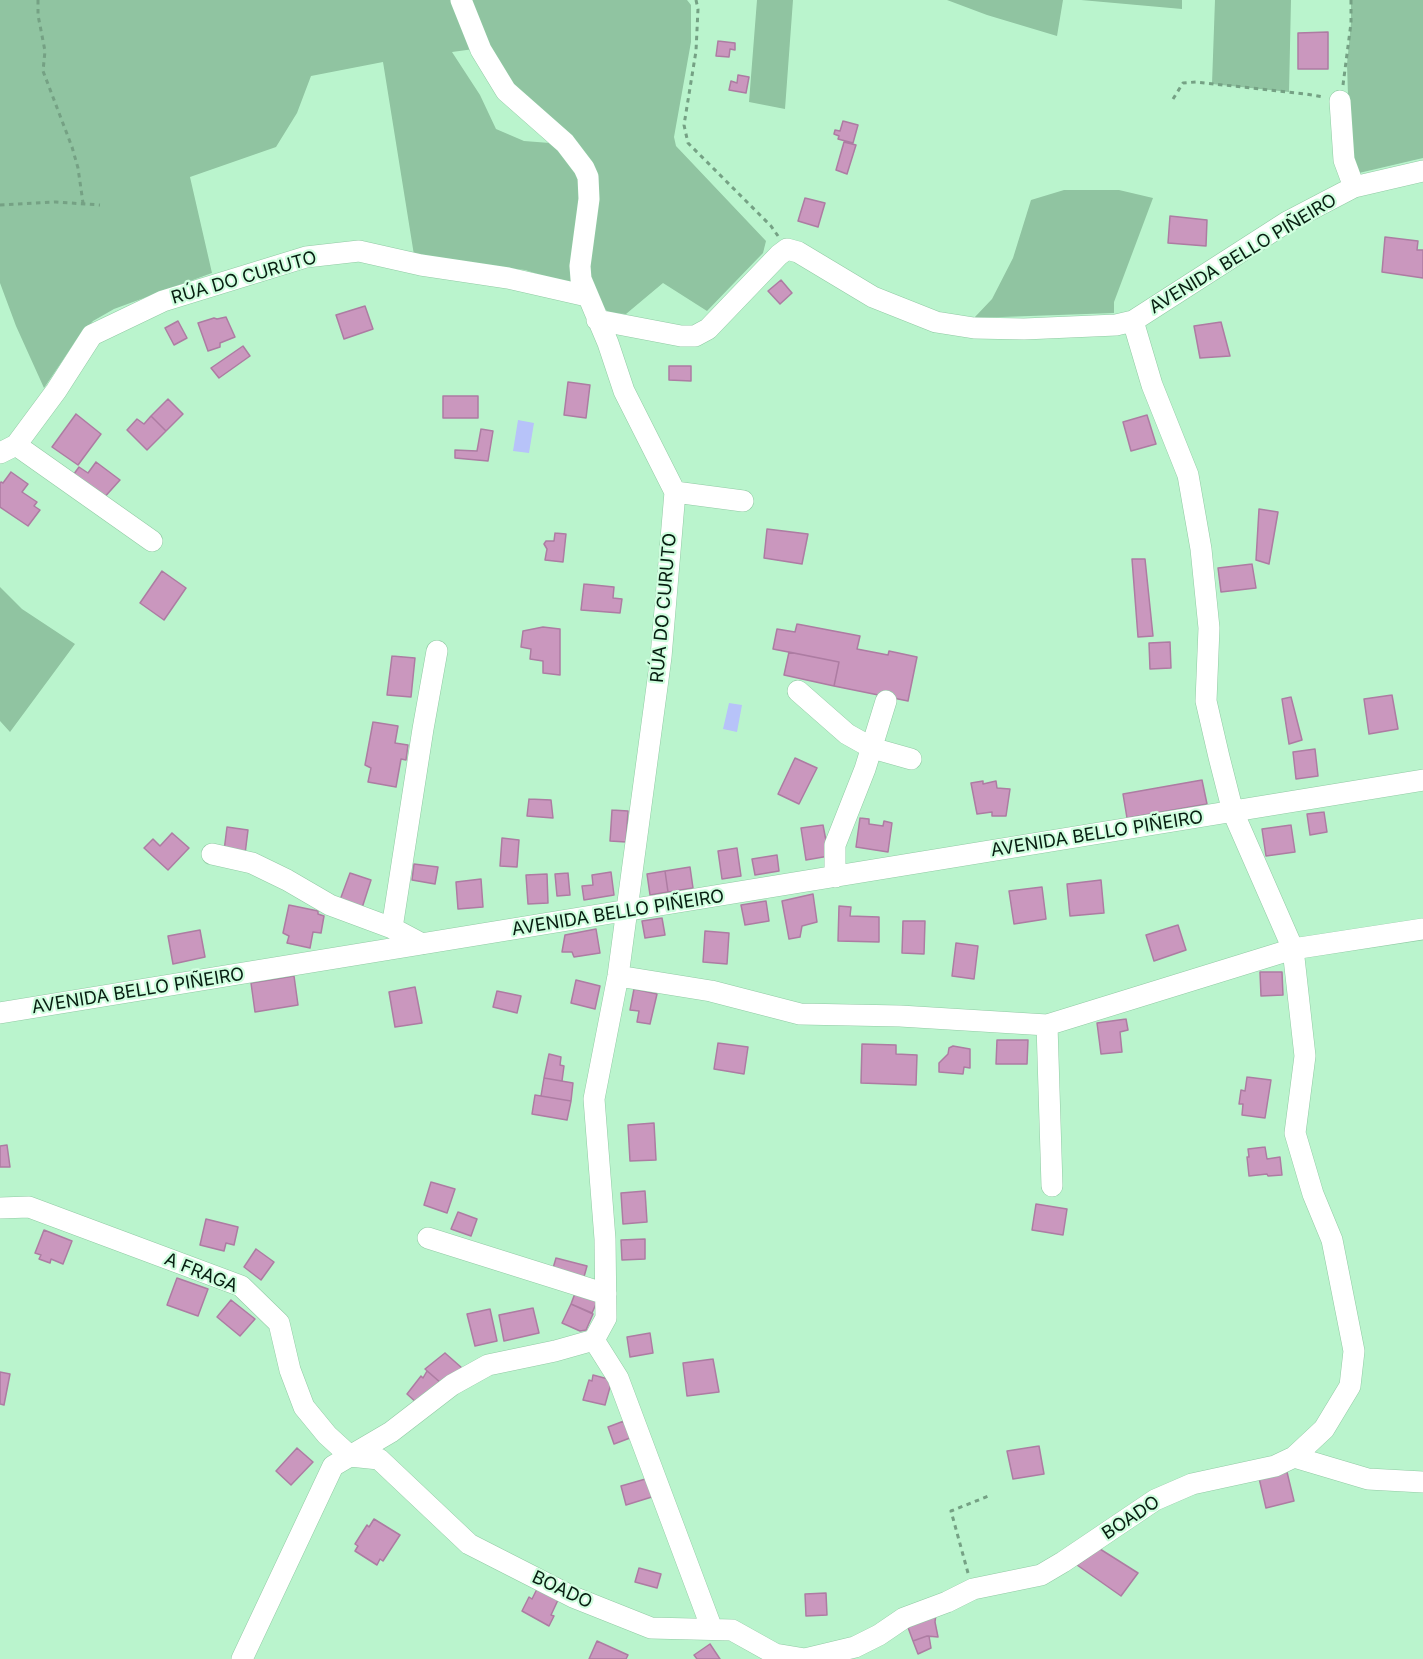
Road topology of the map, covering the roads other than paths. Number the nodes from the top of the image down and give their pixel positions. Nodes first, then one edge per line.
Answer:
1 (461, 0) edge
2 (1340, 101) road end
3 (1423, 171) edge
4 (1354, 187) junction
5 (587, 296) junction
6 (597, 320) junction
7 (1133, 321) junction
8 (8, 449) edge
9 (675, 492) junction
10 (743, 501) dead end
11 (152, 541) dead end
12 (437, 651) dead end
13 (798, 691) dead end
14 (886, 701) dead end
15 (872, 748) junction
16 (910, 759) dead end
17 (1423, 780) edge
18 (1233, 812) junction
19 (212, 854) dead end
20 (835, 877) junction
21 (626, 911) junction
22 (392, 928) junction
23 (1423, 928) edge
24 (422, 944) junction
25 (1293, 949) junction
26 (618, 976) junction
27 (1, 1011) edge
28 (1047, 1026) junction
29 (1052, 1186) dead end
30 (0, 1208) edge
31 (428, 1238) dead end
32 (606, 1294) junction
33 (594, 1340) junction
34 (350, 1456) junction
35 (1294, 1457) junction
36 (1423, 1482) edge
37 (712, 1629) junction
38 (860, 1653) edge
39 (242, 1659) edge
40 (805, 1659) edge

1 - 5 street
2 - 4 street
3 - 4 street, AVENIDA BELLO PIÑEIRO
4 - 7 street, AVENIDA BELLO PIÑEIRO
5 - 6 street
5 - 8 street, RÚA DO CURUTO
6 - 7 street
6 - 9 street
7 - 18 street, AVENIDA BELLO PIÑEIRO
8 - 11 street
9 - 10 street
9 - 21 street, RÚA DO CURUTO
12 - 22 street
13 - 15 street
14 - 15 street
15 - 16 street
15 - 20 street
17 - 18 street, AVENIDA BELLO PIÑEIRO
18 - 20 street, AVENIDA BELLO PIÑEIRO
18 - 25 street
19 - 22 street
20 - 21 street, AVENIDA BELLO PIÑEIRO
21 - 24 street, AVENIDA BELLO PIÑEIRO
21 - 26 street, RÚA DO CURUTO
22 - 24 street
23 - 25 street
24 - 27 street, AVENIDA BELLO PIÑEIRO
25 - 28 street
25 - 35 street
26 - 28 street
26 - 32 street, RÚA DO CURUTO
28 - 29 street
30 - 34 street, A FRAGA
31 - 32 street
32 - 33 street, RÚA DO CURUTO
33 - 34 street
33 - 37 street
34 - 37 street, BOADO
34 - 39 street
35 - 36 street
35 - 38 street, BOADO
37 - 40 street, BOADO
38 - 40 street, BOADO

